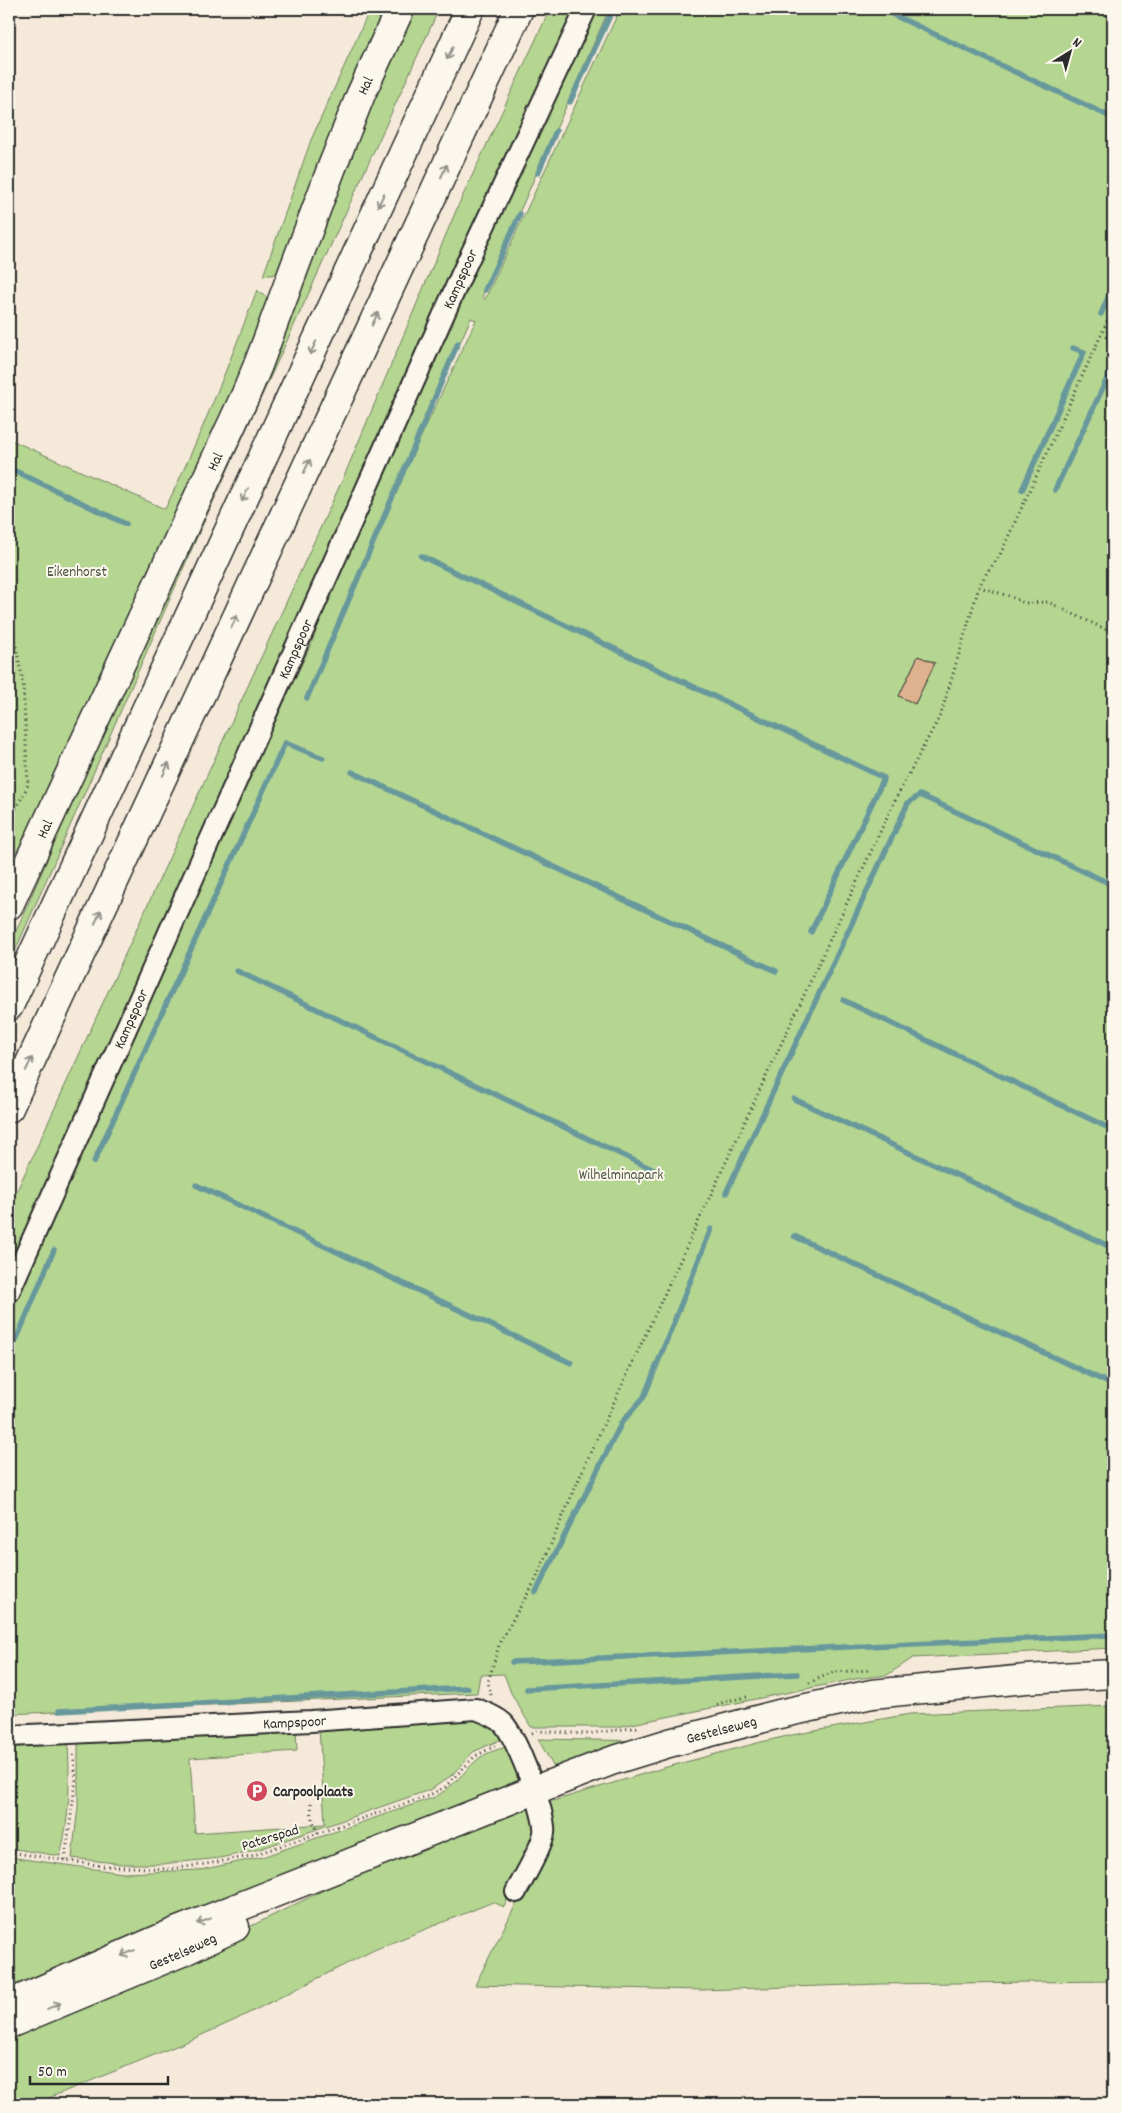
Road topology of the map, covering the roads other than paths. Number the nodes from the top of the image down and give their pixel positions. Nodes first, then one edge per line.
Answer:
1 (400, 9) edge
2 (470, 9) edge
3 (520, 9) edge
4 (586, 9) edge
5 (9, 905) edge
6 (9, 1006) edge
7 (9, 1108) edge
8 (9, 1292) edge
9 (1113, 1674) edge
10 (9, 1736) edge
11 (535, 1790) junction
12 (348, 1866) junction
13 (516, 1892) dead end
14 (9, 2004) edge
15 (9, 2024) edge

1 - 5 main road, Hal
2 -> 6 main road
7 -> 3 main road
4 - 8 street, Kampspoor
9 - 11 main road, Gestelseweg
10 - 11 street, Kampspoor
11 - 12 main road, Gestelseweg
11 - 13 street
12 -> 14 main road, Gestelseweg
15 -> 12 main road, Gestelseweg

